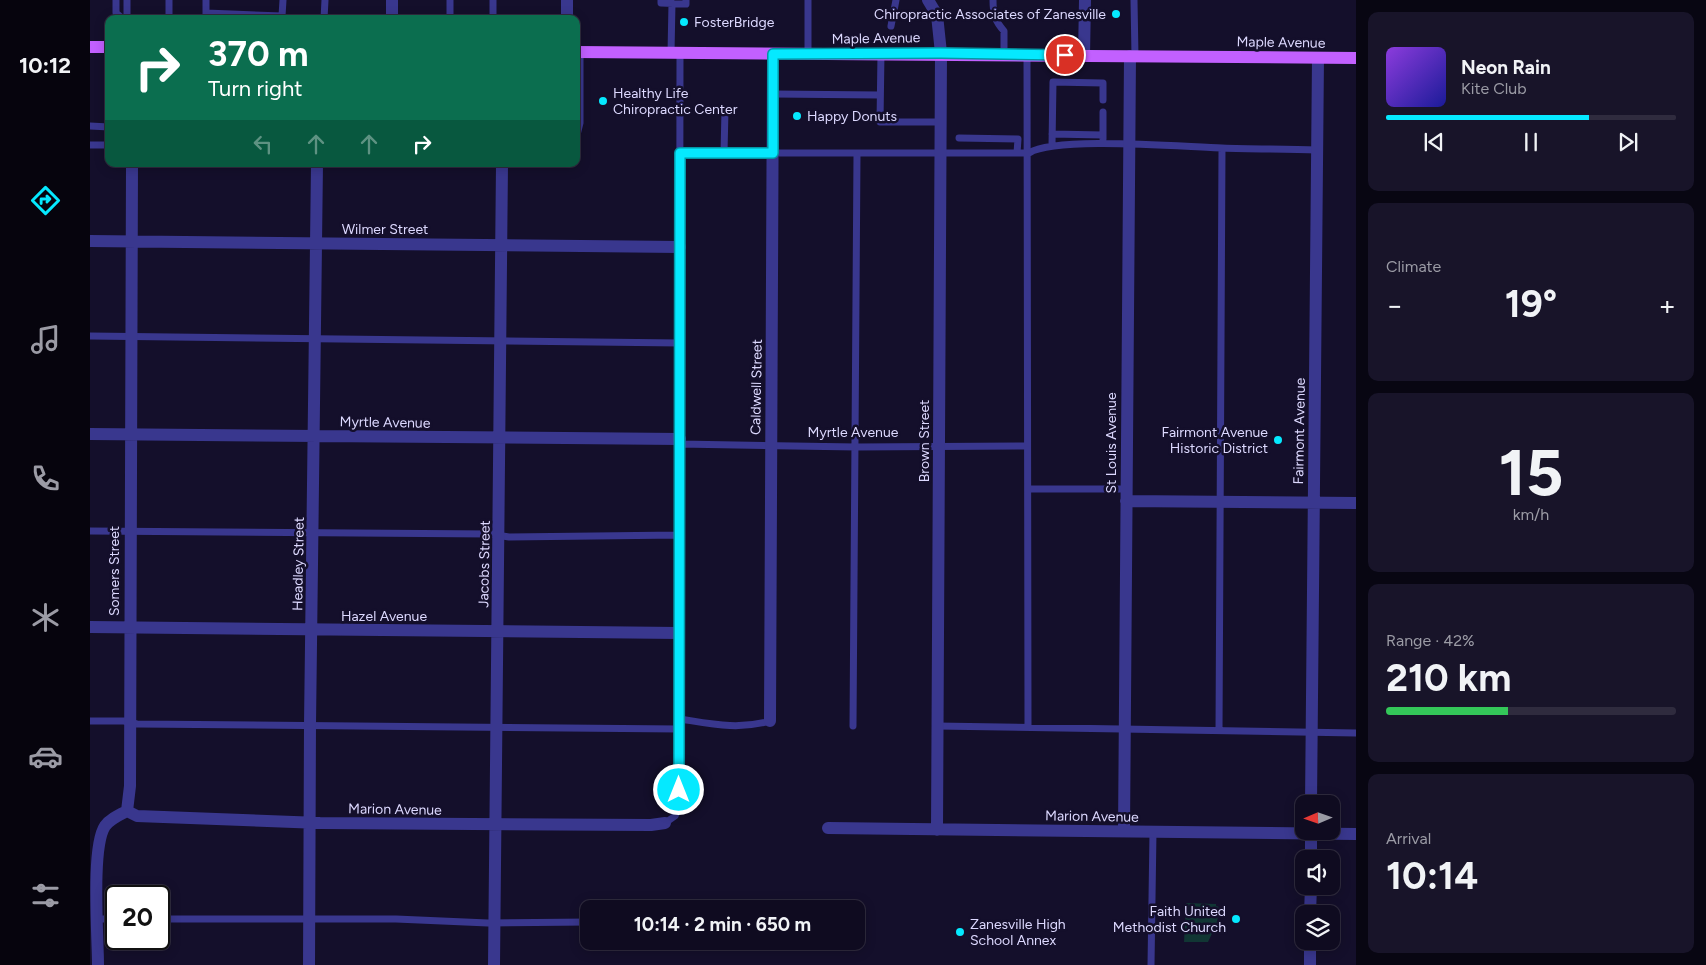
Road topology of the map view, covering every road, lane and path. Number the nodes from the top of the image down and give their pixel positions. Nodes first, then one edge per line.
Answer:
1 (116, 0) edge
2 (127, 0) edge
3 (169, 0) edge
4 (206, 0) edge
5 (282, 0) edge
6 (324, 0) edge
7 (392, 0) edge
8 (450, 0) edge
9 (493, 0) edge
10 (567, 0) edge
11 (661, 0) edge
12 (686, 0) edge
13 (808, 0) edge
14 (896, 0) edge
15 (928, 0) edge
16 (993, 0) edge
17 (1085, 0) edge
18 (1134, 0) edge
19 (672, 3) junction
20 (118, 15) edge
21 (127, 15) edge
22 (169, 15) edge
23 (206, 15) edge
24 (282, 15) edge
25 (324, 15) edge
26 (392, 15) edge
27 (450, 15) edge
28 (493, 15) edge
29 (567, 15) edge
30 (891, 26) dead end
31 (90, 47) edge
32 (105, 47) edge
33 (580, 52) edge
34 (676, 53) junction
35 (941, 53) junction
36 (773, 54) junction
37 (808, 54) junction
38 (881, 54) junction
39 (1004, 54) junction
40 (1027, 55) junction
41 (1084, 56) junction
42 (1132, 56) junction
43 (1318, 58) junction
44 (1356, 58) edge
45 (773, 94) junction
46 (880, 95) junction
47 (1103, 100) dead end
48 (725, 110) dead end
49 (1103, 112) dead end
50 (941, 122) junction
51 (90, 126) edge
52 (105, 126) edge
53 (1052, 134) junction
54 (1103, 135) junction
55 (959, 138) dead end
56 (90, 145) edge
57 (105, 145) edge
58 (1052, 145) junction
59 (1103, 145) junction
60 (1128, 145) junction
61 (1222, 148) junction
62 (1317, 150) junction
63 (680, 153) junction
64 (724, 153) junction
65 (773, 153) junction
66 (941, 153) junction
67 (1017, 153) junction
68 (1028, 153) junction
69 (857, 154) junction
70 (132, 167) edge
71 (317, 167) edge
72 (502, 167) edge
73 (90, 241) edge
74 (132, 242) junction
75 (316, 244) junction
76 (501, 244) junction
77 (680, 247) junction
78 (90, 336) edge
79 (131, 337) junction
80 (316, 340) junction
81 (500, 341) junction
82 (680, 343) junction
83 (90, 434) edge
84 (130, 434) junction
85 (315, 437) junction
86 (500, 438) junction
87 (680, 441) junction
88 (770, 446) junction
89 (1026, 446) junction
90 (856, 447) junction
91 (939, 447) junction
92 (1028, 489) junction
93 (1126, 495) junction
94 (1221, 503) junction
95 (1314, 503) junction
96 (1356, 503) edge
97 (90, 530) edge
98 (130, 530) junction
99 (313, 533) junction
100 (499, 535) junction
101 (679, 535) junction
102 (90, 628) edge
103 (129, 628) junction
104 (312, 630) junction
105 (498, 631) junction
106 (679, 633) junction
107 (680, 719) junction
108 (90, 721) edge
109 (770, 721) joint
110 (130, 723) junction
111 (310, 725) junction
112 (853, 726) dead end
113 (937, 726) junction
114 (496, 727) junction
115 (1028, 727) junction
116 (680, 729) junction
117 (1124, 730) junction
118 (1219, 730) junction
119 (1312, 732) junction
120 (1356, 733) edge
121 (1311, 795) edge
122 (127, 810) junction
123 (309, 822) junction
124 (665, 823) joint
125 (495, 826) junction
126 (828, 828) dead end
127 (937, 830) junction
128 (1124, 831) junction
129 (1153, 832) junction
130 (1295, 832) edge
131 (1340, 833) edge
132 (1356, 834) edge
133 (98, 919) junction
134 (105, 919) edge
135 (170, 919) edge
136 (310, 919) junction
137 (494, 922) junction
138 (580, 922) edge
139 (1310, 950) edge
140 (98, 965) edge
141 (309, 965) edge
142 (494, 965) edge
143 (1151, 965) edge
144 (1310, 965) edge

1 - 20 lane
2 - 21 lane
3 - 22 lane
4 - 23 lane
5 - 24 lane
6 - 25 lane
7 - 26 street
8 - 27 lane
9 - 28 lane
10 - 29 street
11 - 19 lane
12 - 19 lane
13 - 37 lane
14 - 30 lane
15 - 35 street, Brown Street
16 - 39 lane
17 - 41 street
18 - 42 lane
19 - 34 lane
31 - 32 main road
33 - 34 main road, Maple Avenue
34 - 36 main road, Maple Avenue
34 - 63 lane
35 - 38 main road, Maple Avenue
35 - 39 main road, Maple Avenue
35 - 50 street, Brown Street
36 - 37 main road, Maple Avenue
36 - 45 street, Caldwell Street
37 - 38 main road, Maple Avenue
38 - 46 lane
39 - 40 main road, Maple Avenue
40 - 41 main road, Maple Avenue
40 - 68 lane
41 - 42 main road, Maple Avenue
42 - 43 main road, Maple Avenue
42 - 60 street, St Louis Avenue
43 - 44 main road, Maple Avenue
43 - 62 street, Fairmont Avenue
45 - 46 lane
45 - 65 street, Caldwell Street
46 - 50 lane
47 - 53 lane
48 - 64 lane
49 - 54 lane
50 - 66 street, Brown Street
51 - 52 lane
53 - 54 lane
53 - 58 lane
54 - 59 lane
55 - 67 lane
56 - 57 lane
58 - 59 lane
58 - 68 lane
59 - 60 lane
60 - 61 lane
60 - 93 street, St Louis Avenue
61 - 62 lane
61 - 94 lane
62 - 95 street, Fairmont Avenue
63 - 64 lane
63 - 77 lane
64 - 65 lane
65 - 69 lane
65 - 88 street, Caldwell Street
66 - 67 lane
66 - 69 lane
66 - 91 street, Brown Street
67 - 68 lane
68 - 89 lane
69 - 90 lane
70 - 74 street, Somers Street
71 - 75 street, Headley Street
72 - 76 street, Jacobs Street
73 - 74 street, Wilmer Street
74 - 75 street, Wilmer Street
74 - 79 street, Somers Street
75 - 76 street, Wilmer Street
75 - 80 street, Headley Street
76 - 77 street, Wilmer Street
76 - 81 street, Jacobs Street
77 - 82 lane
78 - 79 lane
79 - 80 lane
79 - 84 street, Somers Street
80 - 81 lane
80 - 85 street, Headley Street
81 - 82 lane
81 - 86 street, Jacobs Street
82 - 87 lane
83 - 84 street, Myrtle Avenue
84 - 85 street, Myrtle Avenue
84 - 98 street, Somers Street
85 - 86 street, Myrtle Avenue
85 - 99 street, Headley Street
86 - 87 street, Myrtle Avenue
86 - 100 street, Jacobs Street
87 - 88 lane, Myrtle Avenue
87 - 101 lane
88 - 90 lane, Myrtle Avenue
88 - 109 street, Caldwell Street
89 - 91 lane, Myrtle Avenue
89 - 92 lane
90 - 91 lane, Myrtle Avenue
90 - 112 lane
91 - 113 street, Brown Street
92 - 93 lane
92 - 115 lane
93 - 94 street
93 - 117 street, St Louis Avenue
94 - 95 street
94 - 118 lane
95 - 96 street
95 - 119 street, Fairmont Avenue
97 - 98 lane
98 - 99 lane
98 - 103 street, Somers Street
99 - 100 lane
99 - 104 street, Headley Street
100 - 101 lane
100 - 105 street, Jacobs Street
101 - 106 lane
102 - 103 street, Hazel Avenue
103 - 104 street, Hazel Avenue
103 - 110 street, Somers Street
104 - 105 street, Hazel Avenue
104 - 111 street, Headley Street
105 - 106 street, Hazel Avenue
105 - 114 street, Jacobs Street
106 - 107 lane
107 - 109 lane
107 - 116 lane
108 - 110 lane
110 - 111 lane
110 - 122 street, Somers Street
111 - 114 lane
111 - 123 street, Headley Street
113 - 115 lane
113 - 127 street, Brown Street
114 - 116 lane
114 - 125 street, Jacobs Street
115 - 117 lane
116 - 124 lane
117 - 118 lane
117 - 128 street, St Louis Avenue
118 - 119 lane
119 - 120 lane
119 - 121 street, Fairmont Avenue
122 - 123 street, Marion Avenue
122 - 133 street
123 - 125 street, Marion Avenue
123 - 136 street, Headley Street
124 - 125 street, Marion Avenue
125 - 137 street, Jacobs Street
126 - 127 street, Marion Avenue
127 - 128 street, Marion Avenue
128 - 129 street, Marion Avenue
129 - 130 street, Marion Avenue
129 - 143 lane
131 - 132 street, Marion Avenue
133 - 134 lane
133 - 140 street
135 - 136 lane
136 - 137 lane
136 - 141 street, Headley Street
137 - 138 lane
137 - 142 street, Jacobs Street
139 - 144 street

